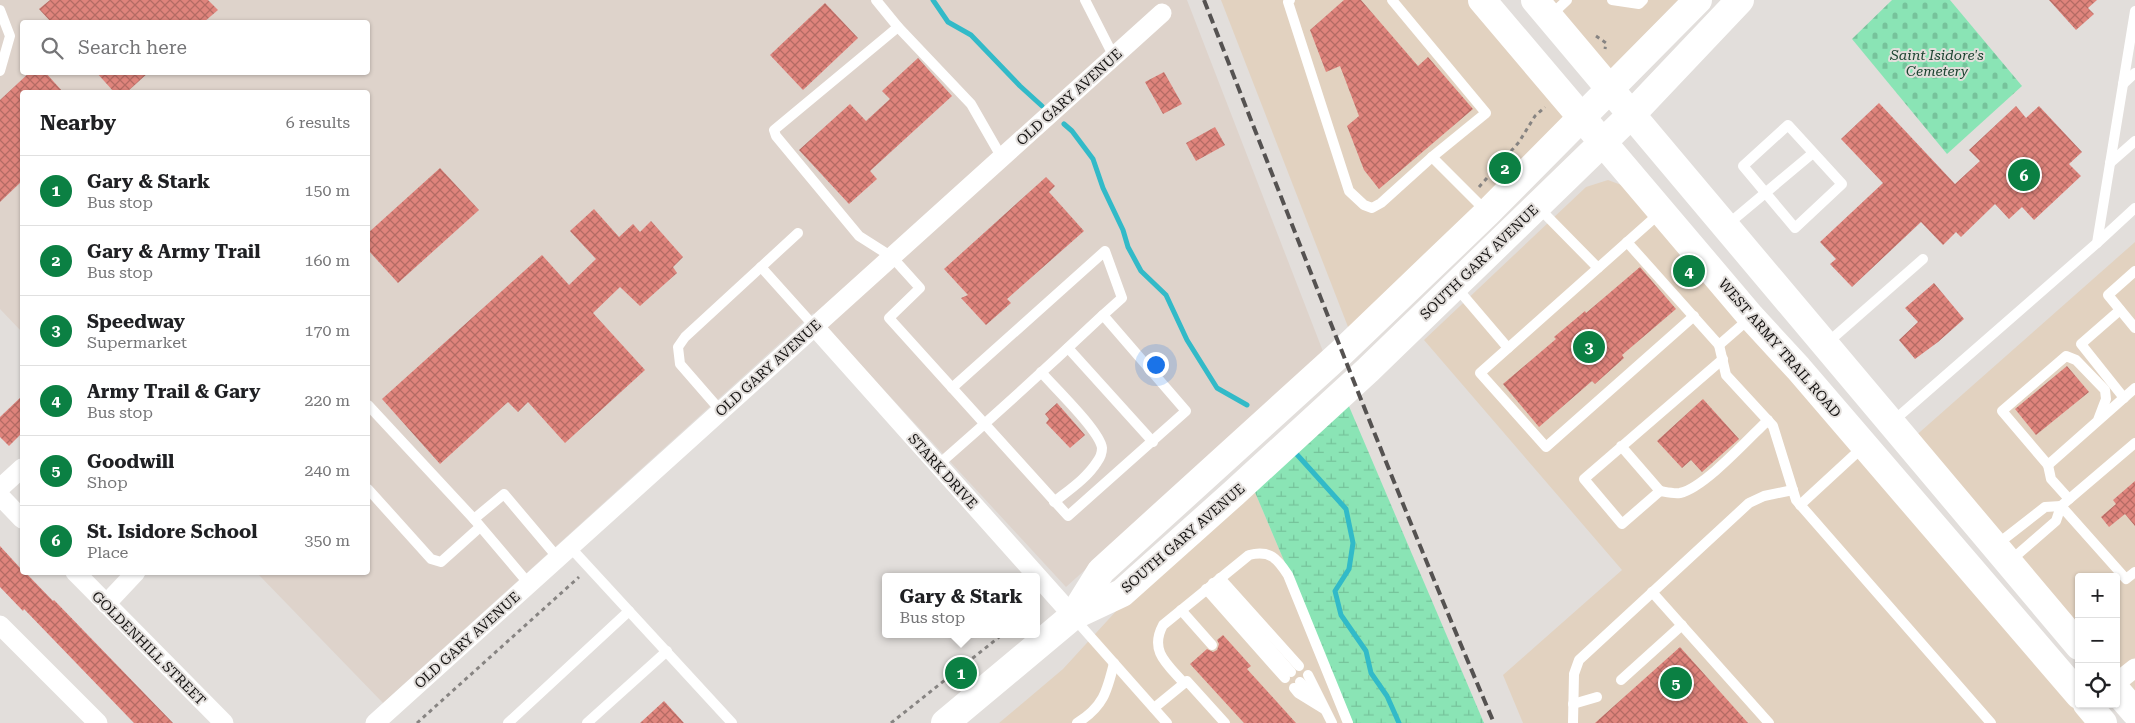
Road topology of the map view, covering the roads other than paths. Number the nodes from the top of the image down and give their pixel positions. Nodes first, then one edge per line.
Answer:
1 (876, 0) edge
2 (1085, 0) edge
3 (1290, 0) edge
4 (1392, 0) edge
5 (1482, 0) edge
6 (1612, 0) edge
7 (1643, 0) edge
8 (1698, 0) edge
9 (1740, 0) edge
10 (1550, 6) edge
11 (0, 10) edge
12 (2135, 11) edge
13 (1162, 13) dead end
14 (898, 27) junction
15 (1114, 57) junction
16 (0, 71) edge
17 (2135, 73) edge
18 (2123, 84) junction
19 (1611, 89) junction
20 (1632, 114) junction
21 (1582, 119) junction
22 (2135, 141) edge
23 (1602, 143) junction
24 (1813, 153) junction
25 (1432, 157) junction
26 (1002, 158) junction
27 (2110, 163) junction
28 (1765, 193) junction
29 (1537, 206) junction
30 (2135, 208) edge
31 (1662, 211) junction
32 (1487, 213) junction
33 (1726, 225) junction
34 (798, 233) dead end
35 (1628, 242) junction
36 (2097, 243) junction
37 (892, 257) junction
38 (1923, 258) dead end
39 (761, 267) junction
40 (1598, 268) junction
41 (2135, 271) edge
42 (1455, 286) junction
43 (2120, 310) junction
44 (1103, 315) junction
45 (1694, 316) junction
46 (1751, 317) junction
47 (814, 326) junction
48 (2135, 328) edge
49 (1720, 345) junction
50 (1826, 345) junction
51 (1068, 348) junction
52 (1508, 348) junction
53 (1723, 359) junction
54 (1041, 372) junction
55 (952, 388) junction
56 (2135, 388) edge
57 (2124, 398) junction
58 (370, 406) edge
59 (720, 410) junction
60 (1768, 420) junction
61 (2098, 420) junction
62 (984, 424) junction
63 (1890, 424) junction
64 (1152, 442) junction
65 (2135, 443) edge
66 (1864, 445) junction
67 (1621, 446) junction
68 (2048, 465) junction
69 (938, 466) junction
70 (20, 470) edge
71 (0, 488) edge
72 (1793, 490) junction
73 (370, 491) edge
74 (1660, 492) junction
75 (0, 496) edge
76 (2069, 499) junction
77 (1054, 502) junction
78 (1800, 505) junction
79 (2061, 506) junction
80 (20, 517) edge
81 (477, 523) junction
82 (564, 552) junction
83 (2001, 555) junction
84 (2135, 572) edge
85 (1034, 573) edge
86 (78, 575) edge
87 (133, 575) edge
88 (1040, 579) edge
89 (1213, 583) junction
90 (529, 584) junction
91 (1652, 592) junction
92 (106, 604) junction
93 (629, 611) junction
94 (1178, 612) junction
95 (1073, 616) junction
96 (0, 624) edge
97 (1682, 625) junction
98 (2075, 641) edge
99 (1212, 645) dead end
100 (667, 651) junction
101 (1114, 663) junction
102 (2135, 668) edge
103 (1621, 680) dead end
104 (2120, 680) edge
105 (1186, 682) junction
106 (1301, 682) dead end
107 (2075, 690) edge
108 (2120, 695) edge
109 (1597, 697) dead end
110 (1573, 704) junction
111 (1154, 708) junction
112 (2135, 712) edge
113 (2100, 715) edge
114 (98, 723) edge
115 (224, 723) edge
116 (374, 723) edge
117 (508, 723) edge
118 (587, 723) edge
119 (732, 723) edge
120 (945, 723) edge
121 (1077, 723) edge
122 (1167, 723) edge
123 (1225, 723) edge
124 (1332, 723) edge
125 (1348, 723) edge
126 (1573, 723) edge
127 (1770, 723) edge
128 (1990, 723) edge

1 - 14 lane
2 - 15 lane
3 - 25 lane
4 - 25 lane
5 - 21 main road, WEST ARMY TRAIL ROAD
6 - 7 lane
8 - 19 main road
9 - 20 main road, SOUTH GARY AVENUE
10 - 19 main road
11 - 16 lane
12 - 18 lane
13 - 15 street, OLD GARY AVENUE
14 - 26 lane
14 - 37 lane
15 - 26 street, OLD GARY AVENUE
17 - 18 lane
18 - 27 lane
19 - 20 main road
19 - 21 main road
20 - 23 main road, SOUTH GARY AVENUE
20 - 33 main road
21 - 23 main road, WEST ARMY TRAIL ROAD
21 - 32 main road
22 - 27 lane
23 - 29 main road, SOUTH GARY AVENUE
23 - 31 main road, WEST ARMY TRAIL ROAD
24 - 28 lane
24 - 28 lane
24 - 28 lane
25 - 32 lane
26 - 37 street, OLD GARY AVENUE
27 - 36 lane
28 - 33 lane
29 - 40 lane
29 - 42 main road, SOUTH GARY AVENUE
30 - 36 lane
31 - 35 lane
31 - 46 main road, WEST ARMY TRAIL ROAD
32 - 95 main road
33 - 50 main road
34 - 39 lane
35 - 40 lane
35 - 45 lane
36 - 63 lane
37 - 47 street, OLD GARY AVENUE
37 - 55 lane
38 - 50 lane
39 - 47 lane
39 - 59 lane
40 - 52 lane
41 - 43 lane
42 - 52 lane
42 - 95 main road, SOUTH GARY AVENUE
43 - 48 lane
43 - 57 lane
44 - 51 lane
44 - 55 lane
44 - 64 lane
45 - 49 lane
45 - 52 lane
46 - 49 lane
46 - 66 main road, WEST ARMY TRAIL ROAD
47 - 59 street, OLD GARY AVENUE
47 - 69 street, STARK DRIVE
49 - 53 lane
50 - 63 main road
51 - 54 lane
51 - 64 lane
53 - 60 lane
53 - 67 lane
54 - 62 lane
54 - 77 lane
55 - 62 lane
56 - 57 lane
57 - 61 lane
58 - 81 lane
59 - 82 street, OLD GARY AVENUE
60 - 72 lane
60 - 74 lane
61 - 68 lane
61 - 68 lane
62 - 69 lane
62 - 77 lane
63 - 83 main road
64 - 77 lane
65 - 76 lane
66 - 78 lane
66 - 107 main road, WEST ARMY TRAIL ROAD
67 - 74 lane
67 - 74 lane
68 - 76 lane
69 - 85 street, STARK DRIVE
70 - 71 street
72 - 78 lane
72 - 91 lane
73 - 81 lane
75 - 80 street
76 - 79 lane
78 - 128 lane
79 - 83 lane
79 - 83 lane
79 - 84 lane
81 - 82 lane
81 - 90 lane
82 - 90 street, OLD GARY AVENUE
82 - 93 lane
83 - 98 main road
86 - 92 street, GOLDENHILL STREET
87 - 92 street
88 - 95 street, STARK DRIVE
89 - 89 lane
89 - 94 lane
89 - 125 lane
90 - 116 street, OLD GARY AVENUE
91 - 97 lane
91 - 110 lane
92 - 115 street, GOLDENHILL STREET
93 - 100 lane
93 - 117 lane
94 - 99 lane
94 - 105 lane
95 - 101 lane
95 - 120 main road
96 - 114 street
97 - 103 lane
97 - 127 lane
100 - 118 lane
100 - 119 lane
101 - 111 lane
101 - 121 lane
102 - 104 street
105 - 111 lane
105 - 123 lane
106 - 124 lane
108 - 112 main road
109 - 110 lane
110 - 126 lane
111 - 122 lane
112 - 113 street

